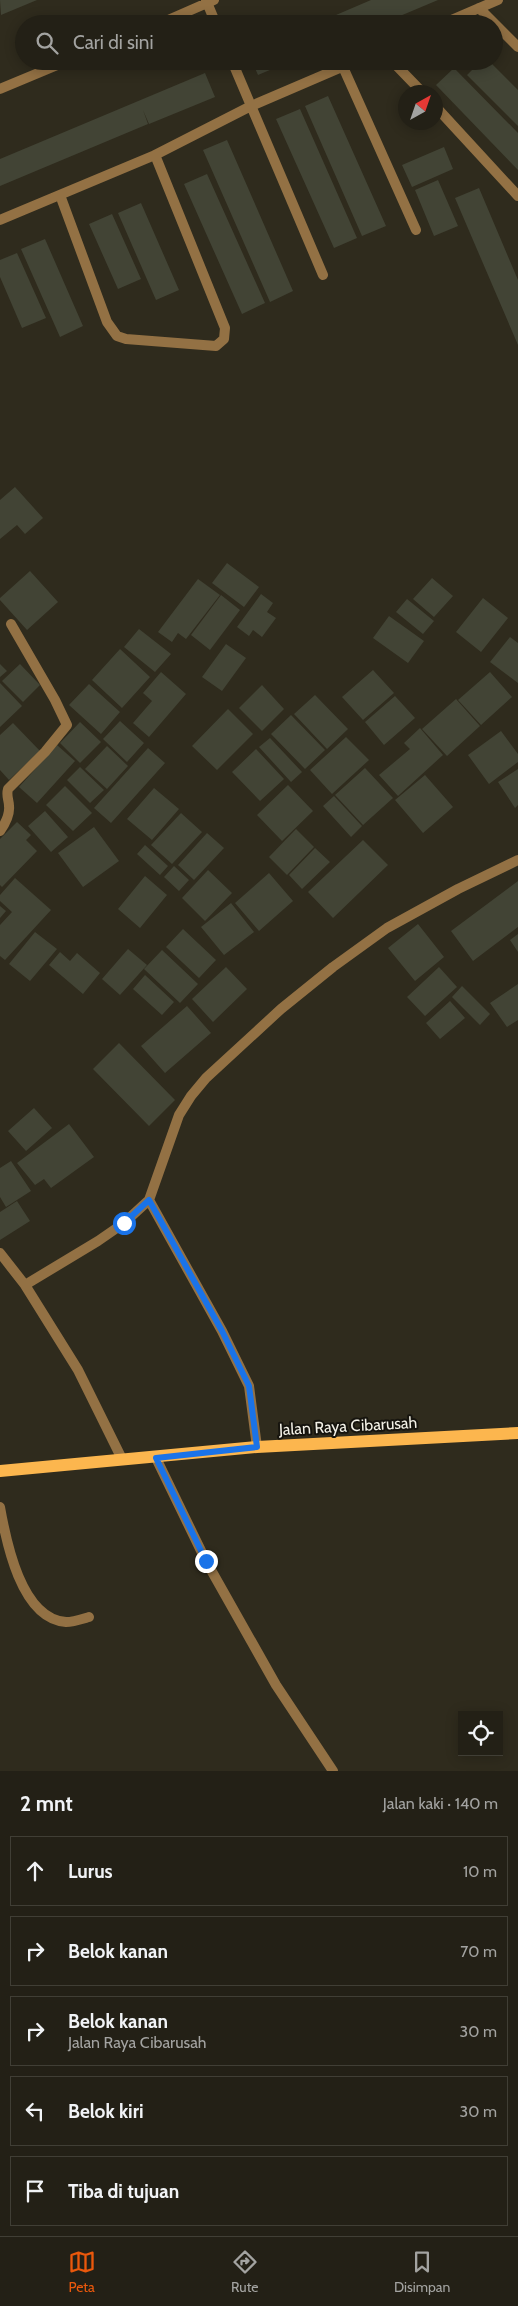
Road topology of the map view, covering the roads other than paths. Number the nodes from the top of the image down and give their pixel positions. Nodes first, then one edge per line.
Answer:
1 (498, 0) edge
2 (209, 1) edge
3 (479, 8) junction
4 (178, 15) edge
5 (213, 15) edge
6 (463, 15) edge
7 (486, 15) edge
8 (503, 32) edge
9 (518, 47) edge
10 (45, 70) edge
11 (236, 70) edge
12 (336, 70) edge
13 (344, 70) edge
14 (401, 70) edge
15 (415, 85) edge
16 (0, 89) edge
17 (251, 106) junction
18 (443, 115) edge
19 (155, 155) junction
20 (60, 195) junction
21 (518, 196) edge
22 (0, 220) edge
23 (416, 230) dead end
24 (323, 275) dead end
25 (11, 624) dead end
26 (0, 830) edge
27 (518, 860) edge
28 (149, 1200) junction
29 (0, 1253) edge
30 (25, 1285) junction
31 (518, 1433) edge
32 (257, 1447) junction
33 (156, 1458) junction
34 (122, 1459) junction
35 (0, 1471) edge
36 (0, 1507) edge
37 (89, 1617) dead end
38 (332, 1771) edge

1 - 3 street
2 - 4 street
2 - 5 street
3 - 6 street
3 - 7 street
8 - 9 street
10 - 16 street
11 - 17 street
12 - 17 street
13 - 23 street
14 - 15 street
17 - 19 street
17 - 24 street
18 - 21 street
19 - 20 street
19 - 20 street
20 - 22 street
25 - 26 street
27 - 28 street
28 - 30 street
28 - 32 street
29 - 30 street
30 - 34 street
31 - 32 main road, Jalan Raya Cibarusah
32 - 33 main road, Jalan Raya Cibarusah
33 - 34 main road, Jalan Raya Cibarusah
33 - 38 street
34 - 35 main road, Jalan Raya Cibarusah
36 - 37 street

